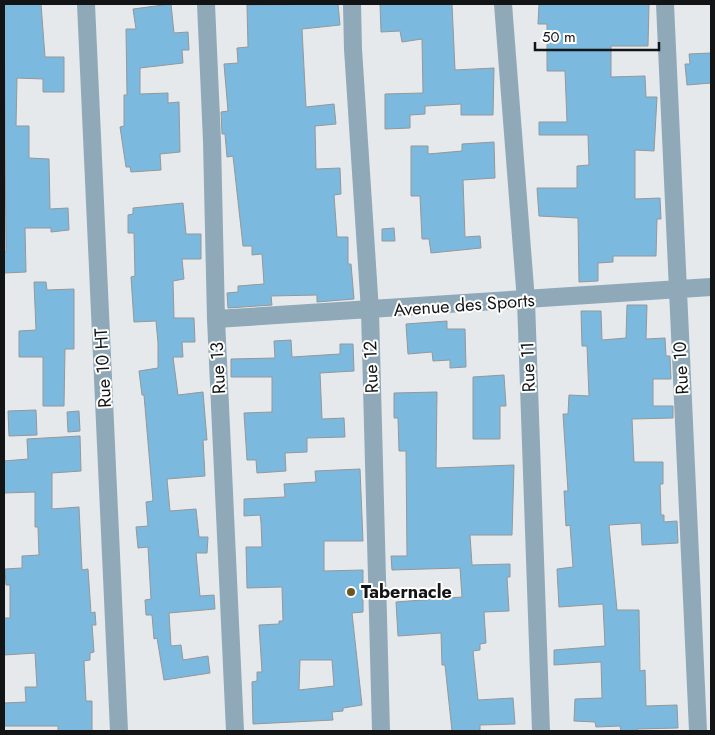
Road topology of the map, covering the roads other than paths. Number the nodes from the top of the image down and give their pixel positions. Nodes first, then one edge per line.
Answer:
1 (86, 4) edge
2 (206, 4) edge
3 (352, 4) edge
4 (503, 4) edge
5 (665, 4) edge
6 (711, 287) edge
7 (677, 291) junction
8 (526, 301) junction
9 (370, 311) junction
10 (216, 319) junction
11 (119, 731) edge
12 (235, 731) edge
13 (381, 731) edge
14 (541, 731) edge
15 (698, 731) edge

1 - 11 street, Rue 10 HT
2 - 10 street, Rue 13
3 - 9 street, Rue 12
4 - 8 street, Rue 11
5 - 7 street, Rue 10
6 - 7 street, Avenue des Sports
7 - 8 street, Avenue des Sports
7 - 15 street, Rue 10
8 - 9 street, Avenue des Sports
8 - 14 street, Rue 11
9 - 10 street, Avenue des Sports
9 - 13 street, Rue 12
10 - 12 street, Rue 13

